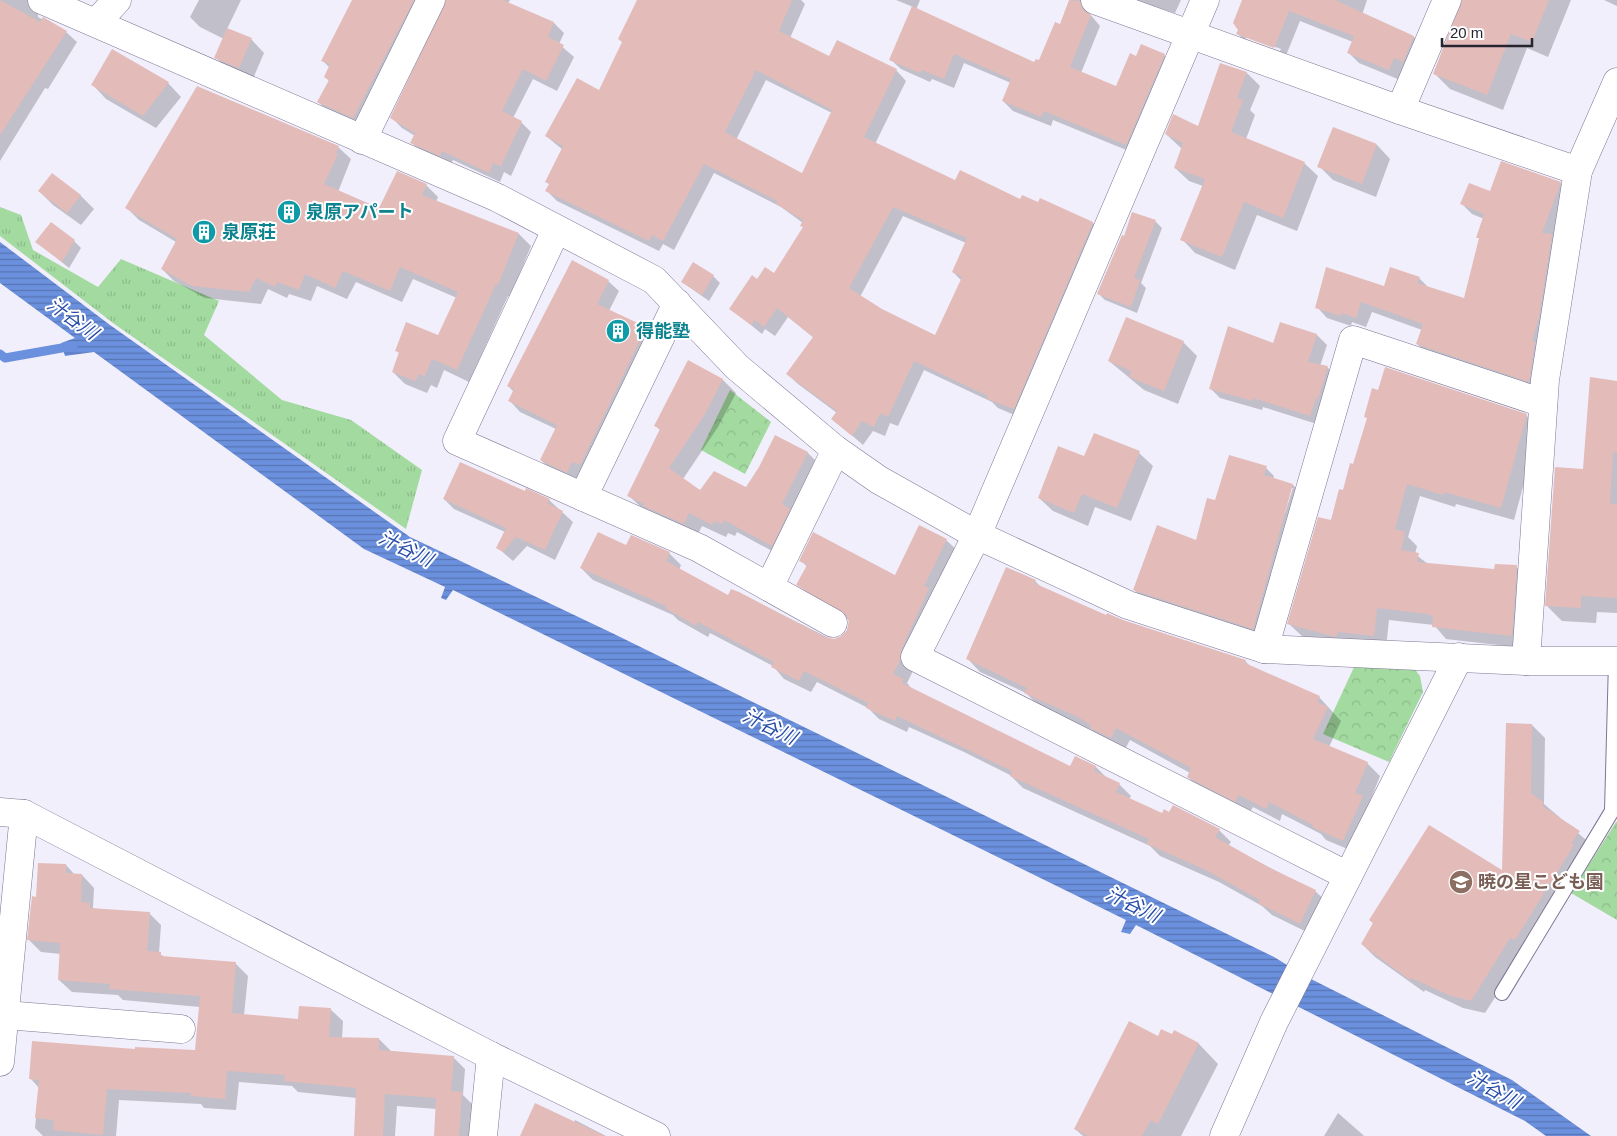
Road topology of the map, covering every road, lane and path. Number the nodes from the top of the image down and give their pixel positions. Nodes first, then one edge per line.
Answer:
1 (42, 0) edge
2 (117, 0) edge
3 (431, 0) edge
4 (1095, 0) edge
5 (1205, 0) edge
6 (1448, 0) edge
7 (96, 23) junction
8 (1191, 34) junction
9 (1617, 82) edge
10 (1400, 110) junction
11 (362, 140) junction
12 (1578, 171) junction
13 (556, 230) junction
14 (677, 303) junction
15 (1543, 403) junction
16 (836, 450) junction
17 (583, 498) junction
18 (977, 535) junction
19 (769, 587) junction
20 (834, 623) dead end
21 (1264, 649) junction
22 (1459, 657) junction
23 (1526, 661) junction
24 (1616, 661) edge
25 (12, 813) edge
26 (1348, 876) junction
27 (1502, 993) dead end
28 (5, 1015) junction
29 (181, 1029) dead end
30 (491, 1056) junction
31 (0, 1062) edge
32 (484, 1136) edge
33 (656, 1136) edge
34 (1224, 1136) edge

1 - 7 street
2 - 7 street
3 - 11 street
4 - 8 street
5 - 8 street
6 - 10 street
7 - 11 street
8 - 10 street
8 - 18 street
9 - 12 street
10 - 12 street
11 - 13 street
12 - 15 street
13 - 14 street
13 - 17 street
14 - 16 street
14 - 17 street
15 - 21 street
15 - 23 street
16 - 18 street
16 - 19 street
17 - 19 street
18 - 21 street
18 - 26 street
19 - 20 street
21 - 22 street
22 - 23 street
22 - 26 street
23 - 24 street
24 - 27 lane
25 - 28 street
25 - 30 street
26 - 34 street
28 - 29 street
28 - 31 street
30 - 32 street
30 - 33 street

